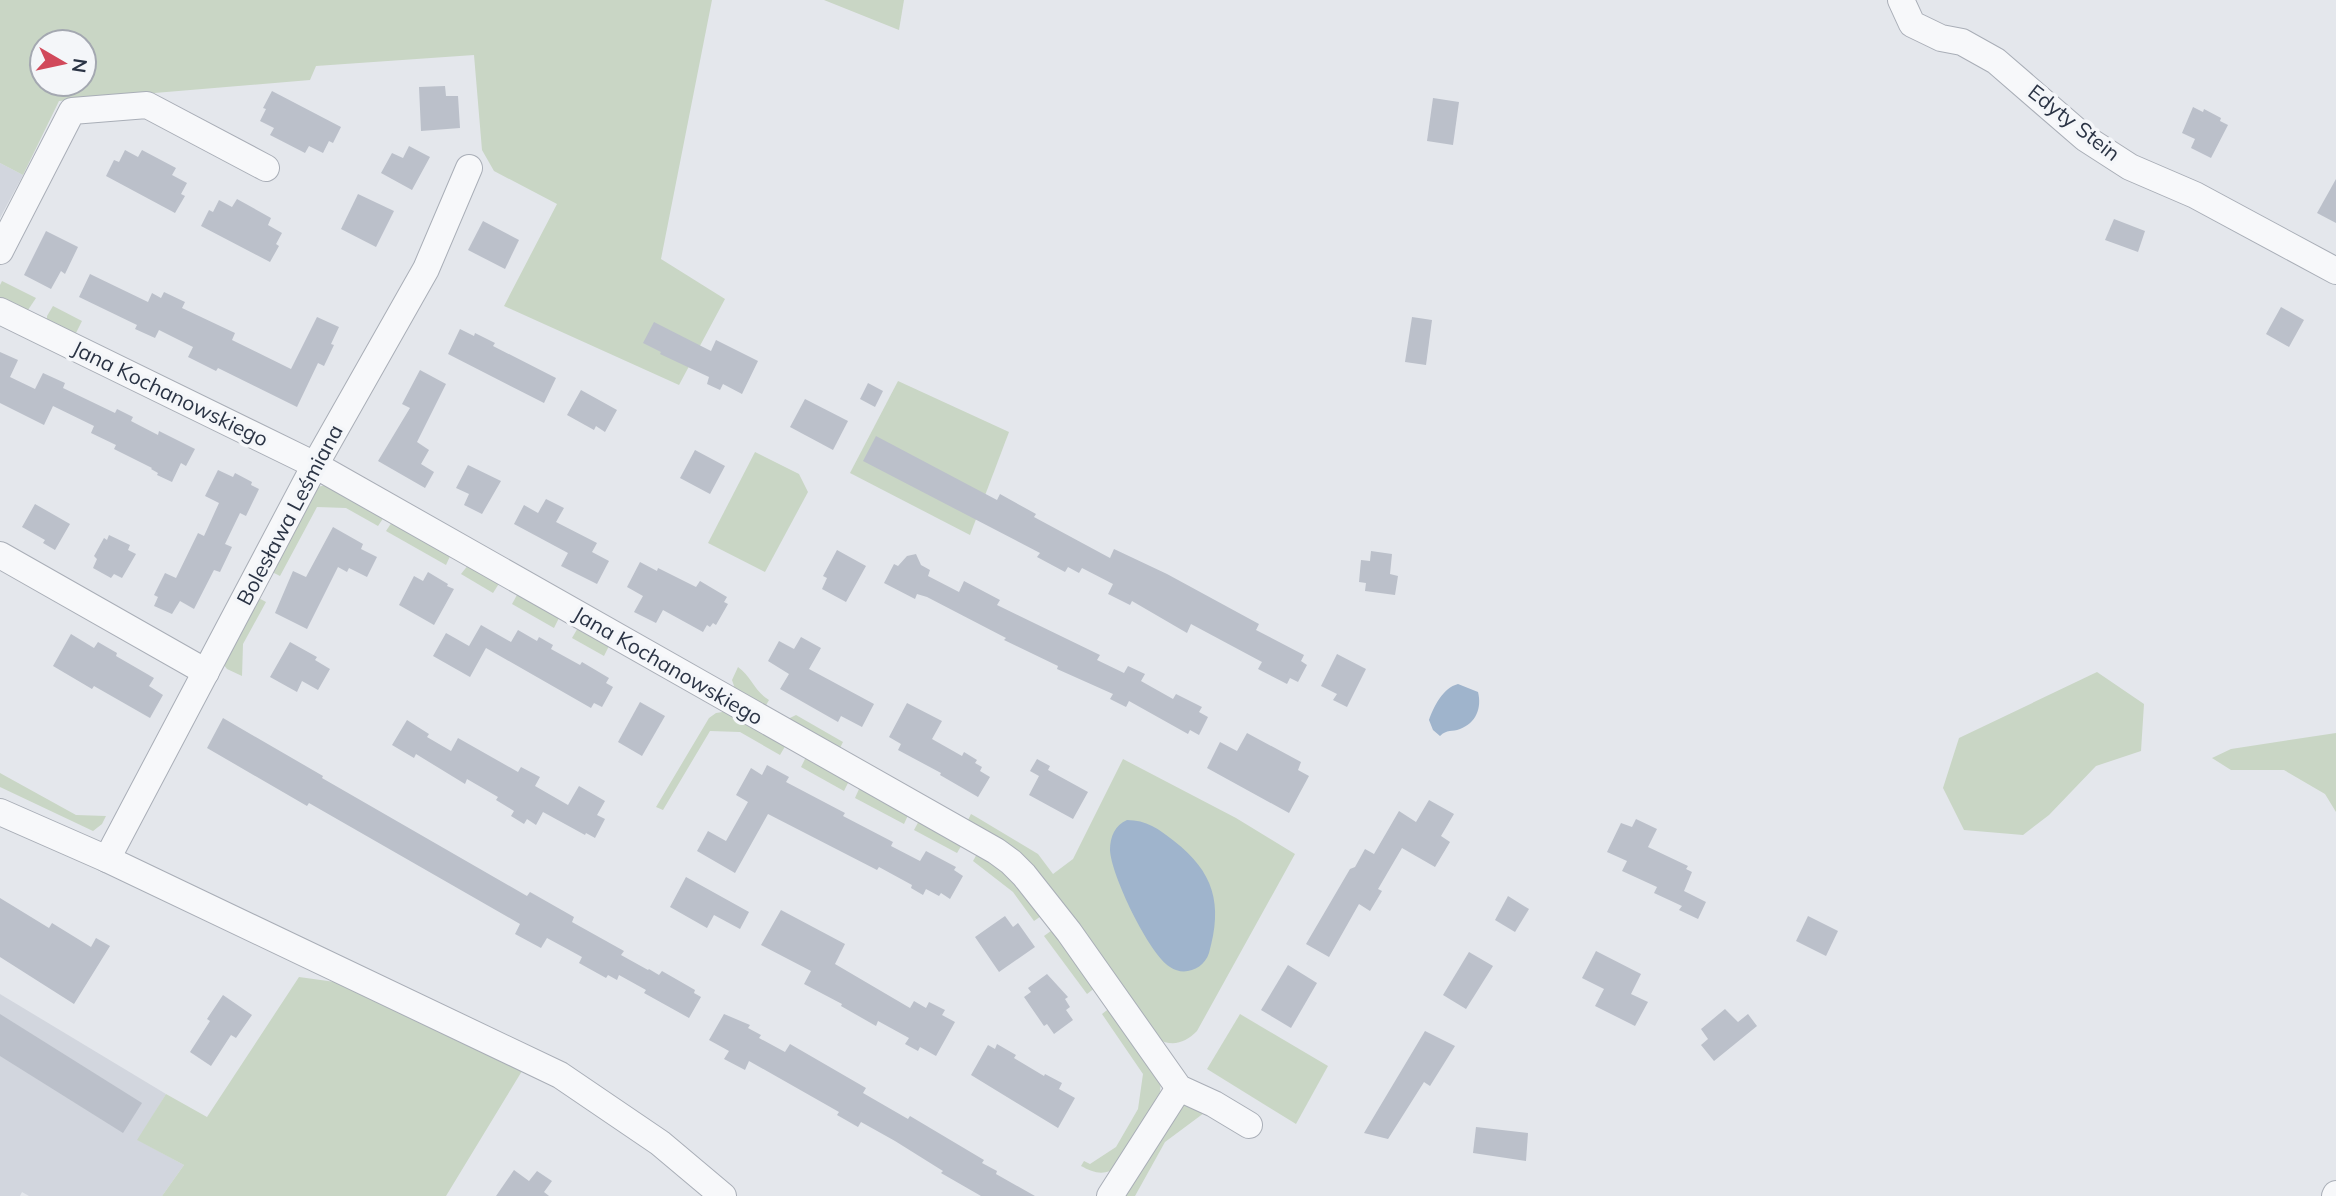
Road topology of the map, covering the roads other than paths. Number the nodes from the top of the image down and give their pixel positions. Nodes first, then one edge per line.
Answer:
1 (1901, 0) edge
2 (266, 168) dead end
3 (469, 169) dead end
4 (0, 251) edge
5 (2336, 271) edge
6 (0, 310) edge
7 (314, 465) junction
8 (0, 555) edge
9 (206, 672) junction
10 (0, 812) edge
11 (107, 859) junction
12 (1179, 1088) junction
13 (1249, 1125) dead end
14 (723, 1196) edge
15 (1110, 1196) edge

1 - 5 street, Edyty Stein
2 - 4 street
3 - 7 street, Bolesława Leśmiana
6 - 7 street, Jana Kochanowskiego
7 - 9 street, Bolesława Leśmiana
7 - 12 street, Jana Kochanowskiego
8 - 9 street
9 - 11 street, Bolesława Leśmiana
10 - 11 street
11 - 14 street
12 - 13 street
12 - 15 street

